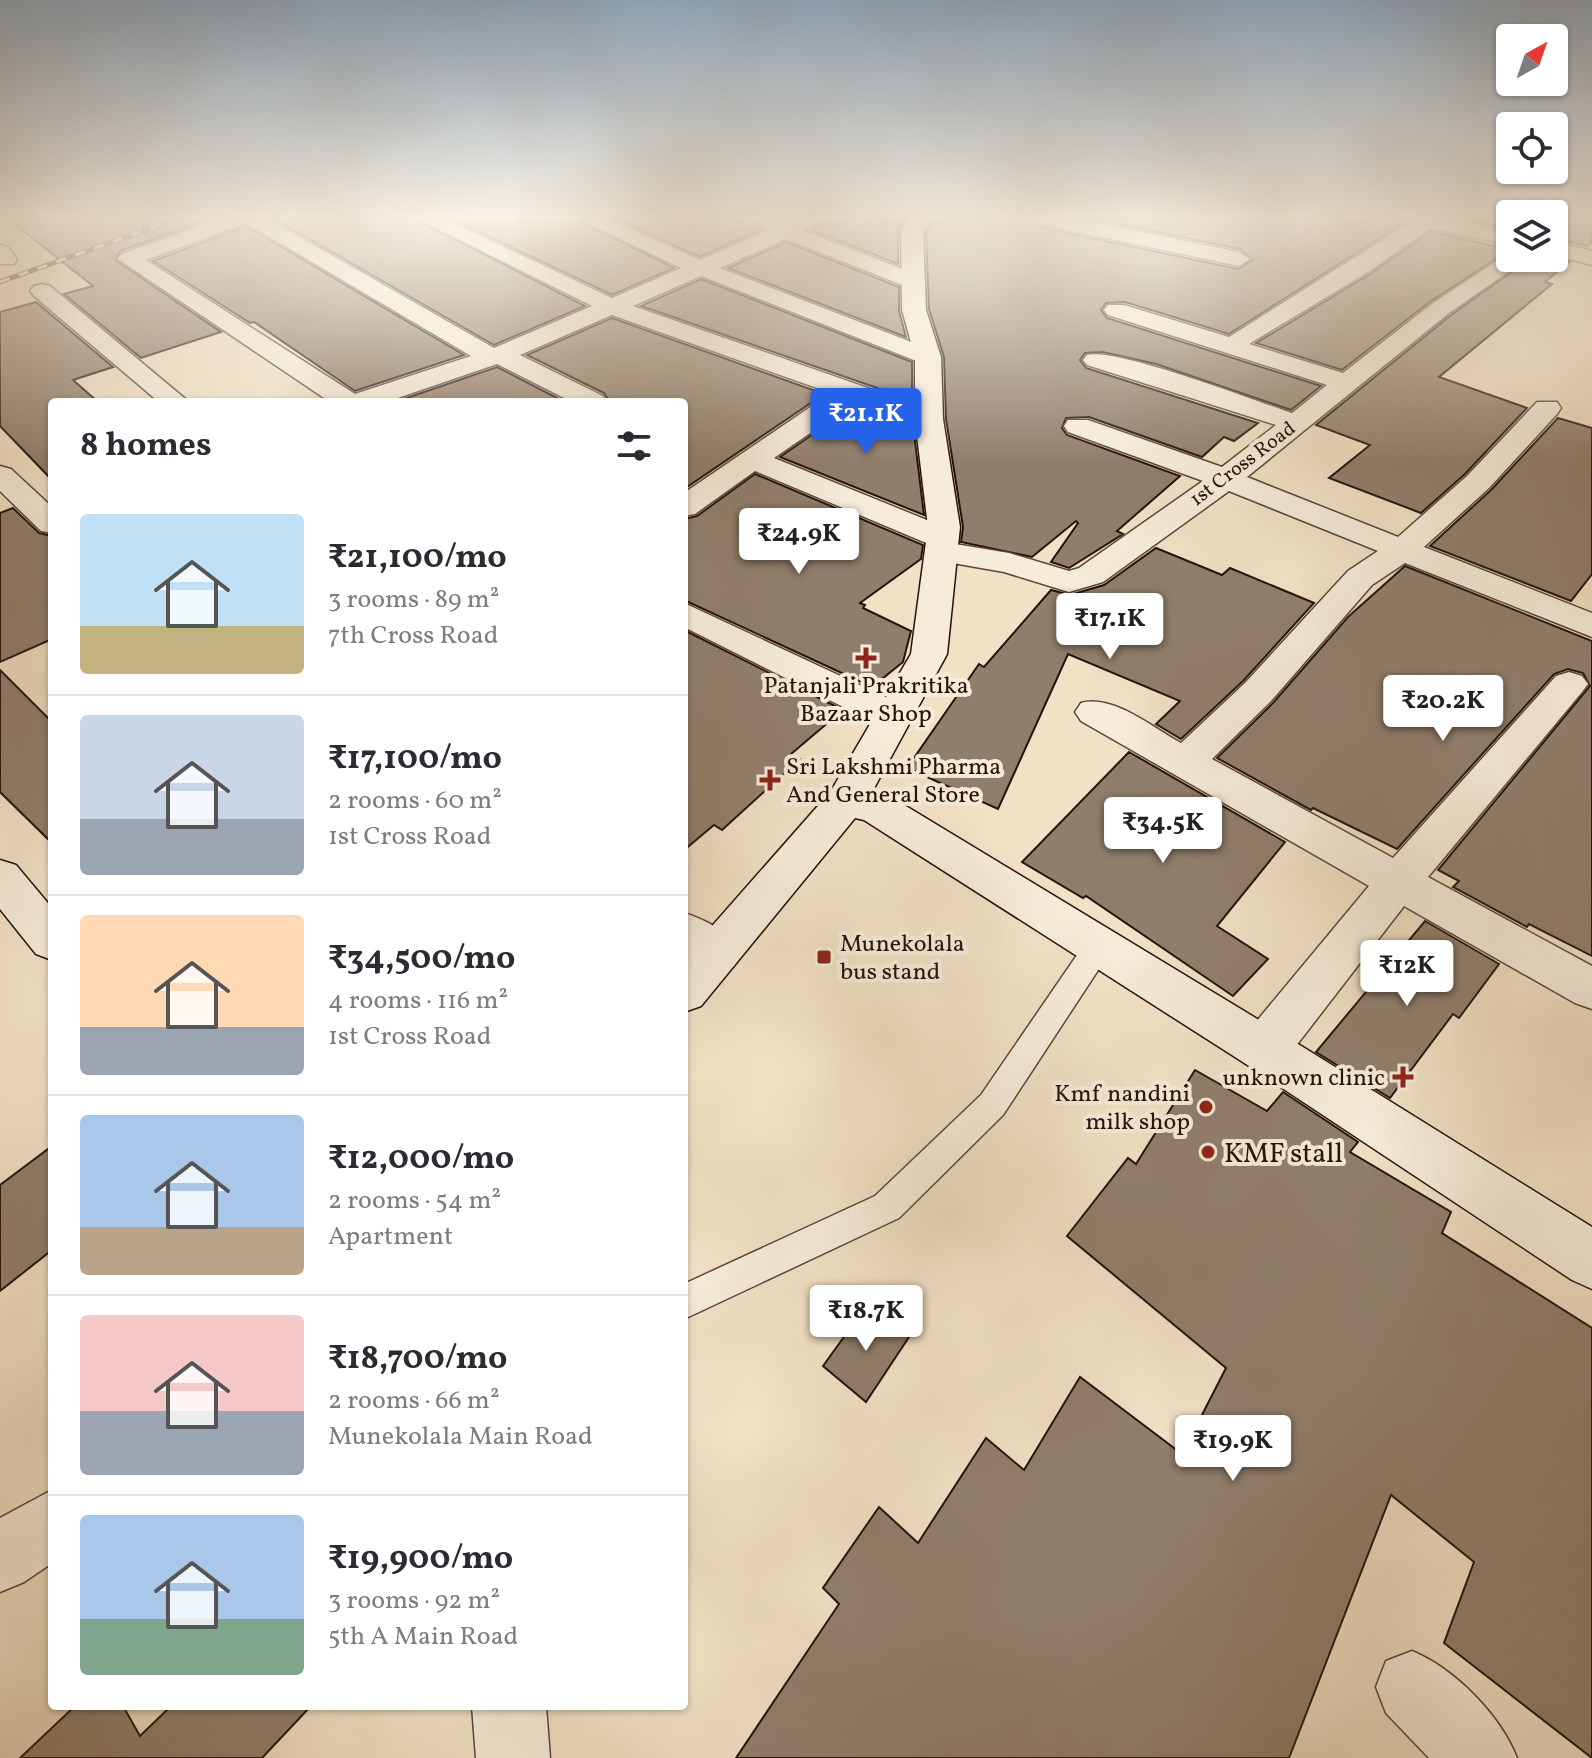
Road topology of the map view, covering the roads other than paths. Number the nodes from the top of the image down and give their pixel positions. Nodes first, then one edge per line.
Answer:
1 (50, 298) edge
2 (189, 298) edge
3 (392, 298) edge
4 (593, 298) edge
5 (629, 298) edge
6 (777, 298) edge
7 (914, 298) edge
8 (1308, 298) edge
9 (1456, 298) edge
10 (610, 306) junction
11 (1116, 310) dead end
12 (1240, 339) dead end
13 (495, 356) junction
14 (928, 357) junction
15 (1096, 360) dead end
16 (1347, 383) junction
17 (850, 393) junction
18 (170, 398) edge
19 (342, 398) edge
20 (371, 398) edge
21 (584, 398) edge
22 (1547, 408) dead end
23 (929, 419) junction
24 (1296, 423) junction
25 (1078, 426) dead end
26 (753, 460) junction
27 (0, 475) edge
28 (1226, 479) junction
29 (688, 504) edge
30 (48, 520) edge
31 (942, 545) junction
32 (1402, 550) junction
33 (688, 615) edge
34 (1590, 621) edge
35 (1569, 684) dead end
36 (1094, 712) dead end
37 (893, 716) junction
38 (1185, 762) junction
39 (846, 801) junction
40 (0, 877) edge
41 (1399, 882) junction
42 (46, 924) edge
43 (701, 942) edge
44 (1098, 947) junction
45 (688, 980) edge
46 (1592, 989) edge
47 (1264, 1049) junction
48 (1592, 1260) edge
49 (688, 1300) edge
50 (48, 1526) edge
51 (0, 1558) edge
52 (1412, 1687) dead end
53 (509, 1710) edge
54 (513, 1758) edge
55 (1480, 1758) edge

1 - 18 street
2 - 19 street
3 - 13 street
4 - 10 street
5 - 10 street
6 - 14 street
7 - 14 street
8 - 12 street
9 - 16 street, 1st Cross Road
10 - 13 street
10 - 17 street
11 - 16 street
13 - 20 street
13 - 21 street
14 - 23 street
15 - 24 street
16 - 24 street, 1st Cross Road
17 - 23 street
17 - 26 street
22 - 32 street
23 - 31 street
24 - 28 street, 1st Cross Road
25 - 28 street
26 - 29 street
26 - 31 street, 1st Cross Road
27 - 30 street
28 - 31 street, 1st Cross Road
28 - 32 street
31 - 37 street
32 - 34 street
32 - 38 street
33 - 37 street
35 - 41 street
36 - 38 street
37 - 39 street
38 - 41 street
39 - 43 street
39 - 44 street
40 - 42 street
41 - 46 street
41 - 47 street
43 - 45 street
44 - 47 street
44 - 49 lane
47 - 48 street
50 - 51 street
52 - 55 street
53 - 54 street

